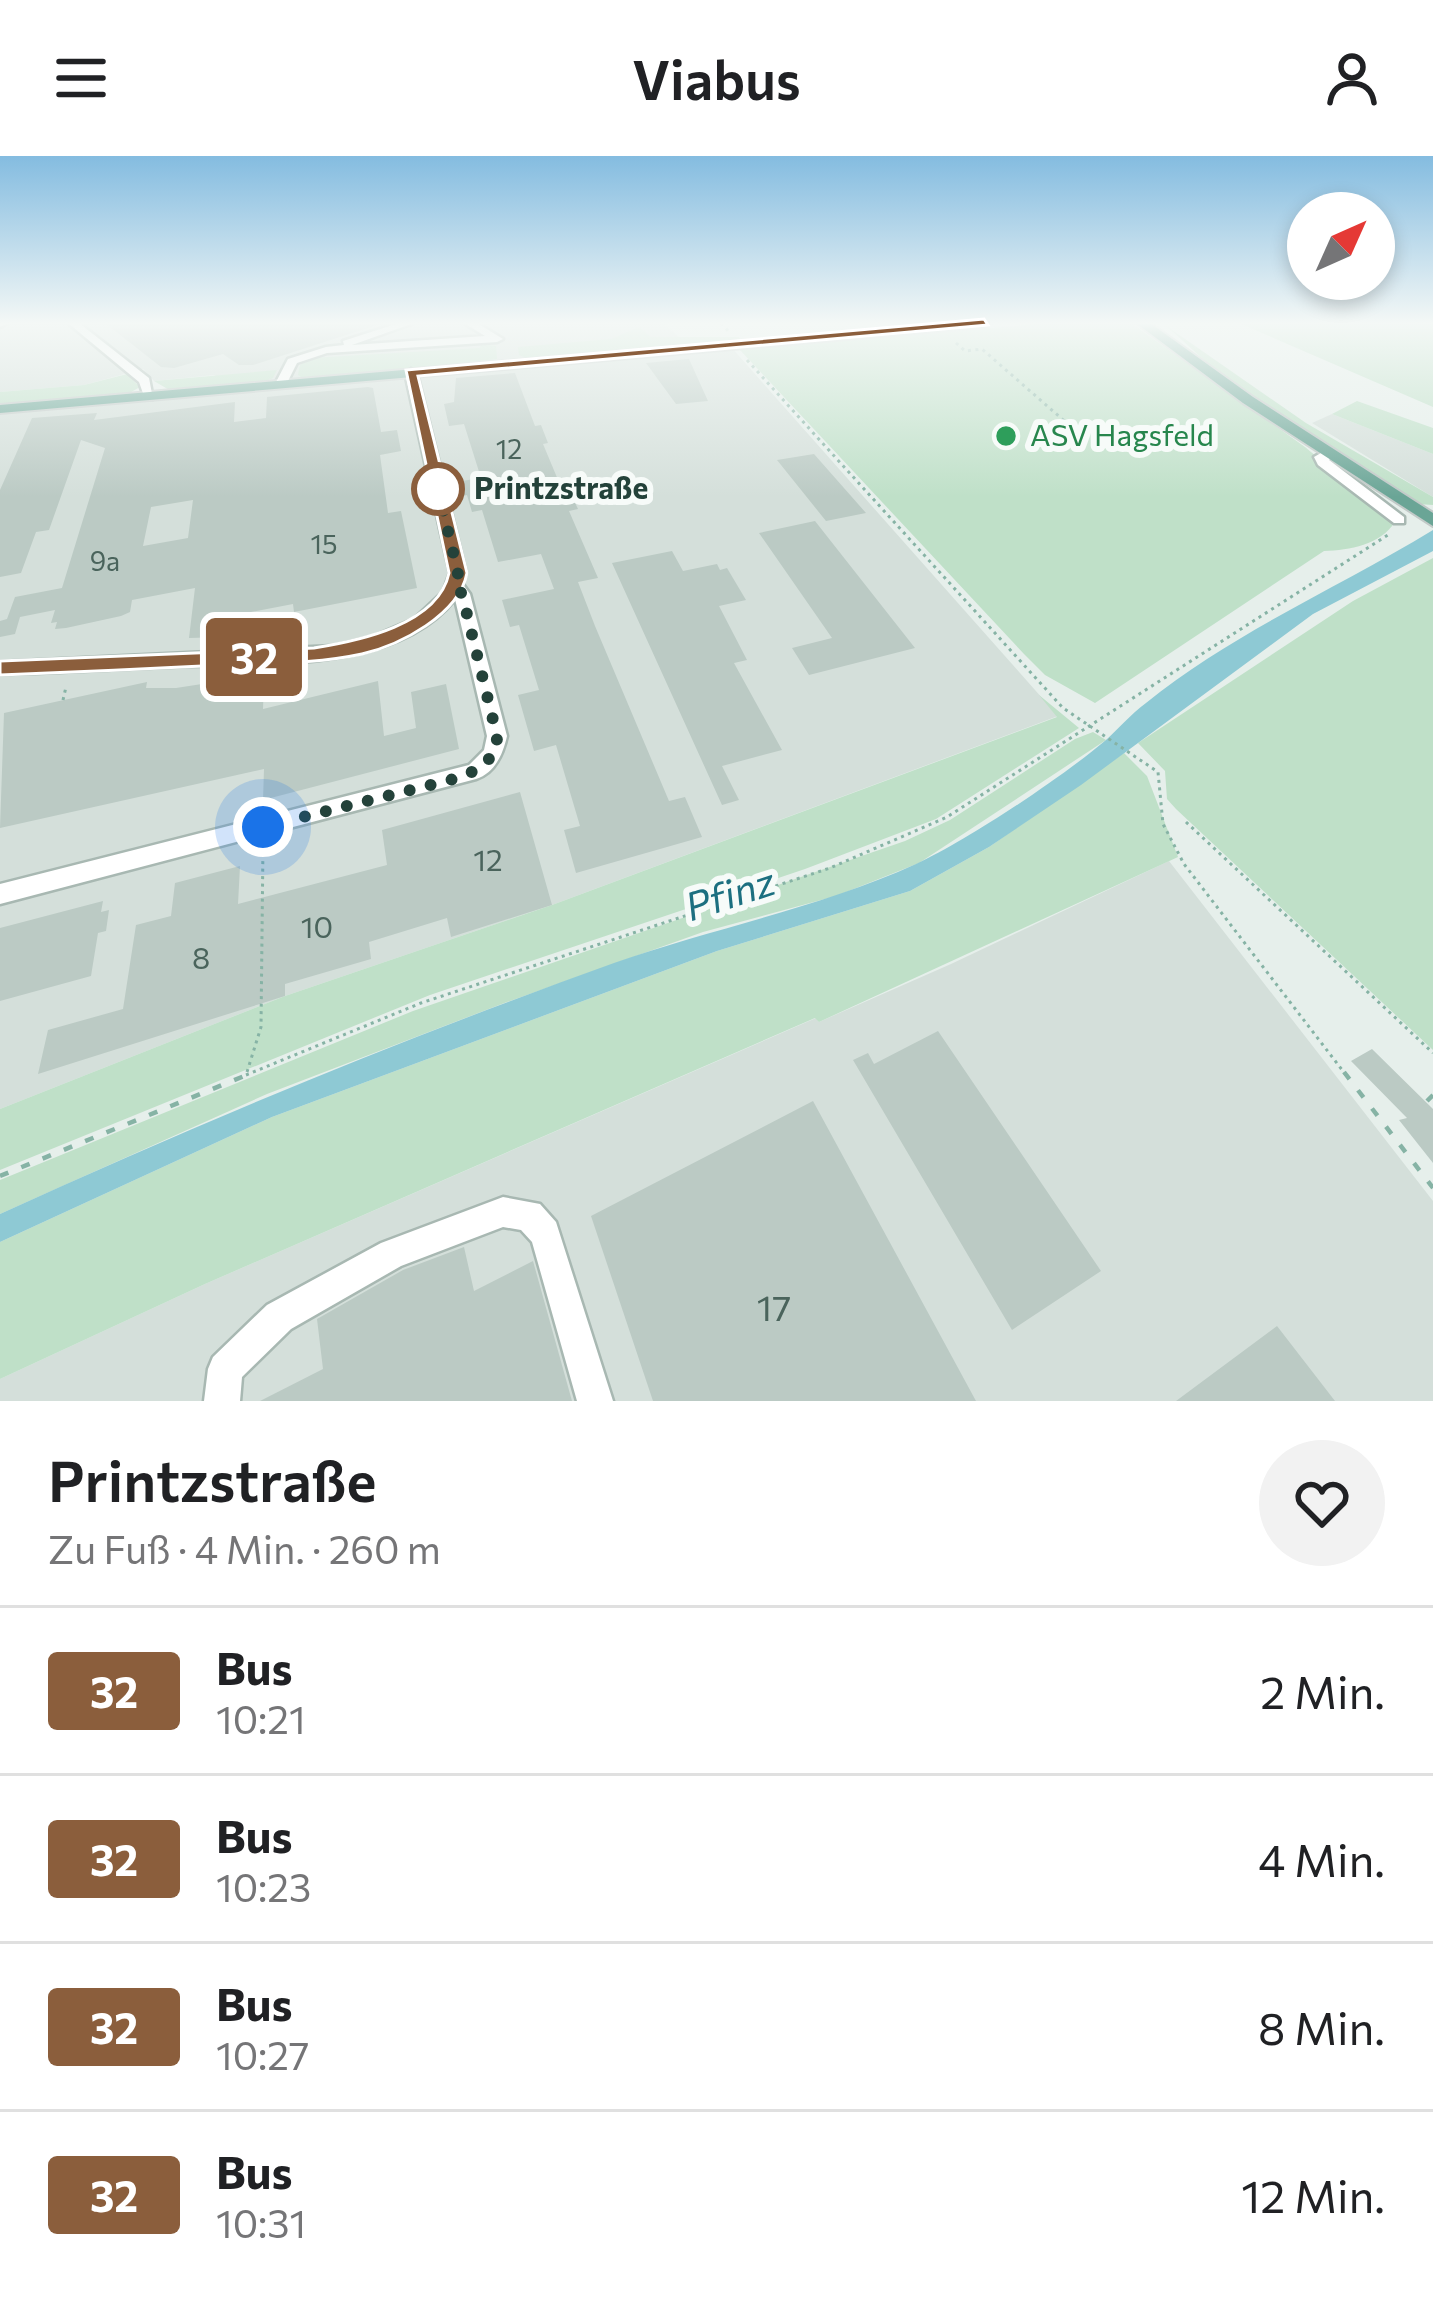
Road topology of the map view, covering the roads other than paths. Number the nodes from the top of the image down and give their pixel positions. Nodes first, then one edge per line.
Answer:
1 (145, 381) edge
2 (282, 381) edge
3 (315, 381) edge
4 (413, 381) edge
5 (1225, 381) edge
6 (281, 384) junction
7 (149, 396) junction
8 (0, 409) edge
9 (1328, 453) junction
10 (1431, 519) edge
11 (1400, 520) road end
12 (455, 585) junction
13 (0, 668) edge
14 (0, 894) edge
15 (222, 1401) edge
16 (595, 1401) edge

1 - 7 street
2 - 6 street
3 - 6 main road
4 - 12 street
5 - 9 main road
6 - 7 main road
7 - 8 main road
9 - 10 main road
9 - 11 street
12 - 13 street
12 - 14 street
15 - 16 street

